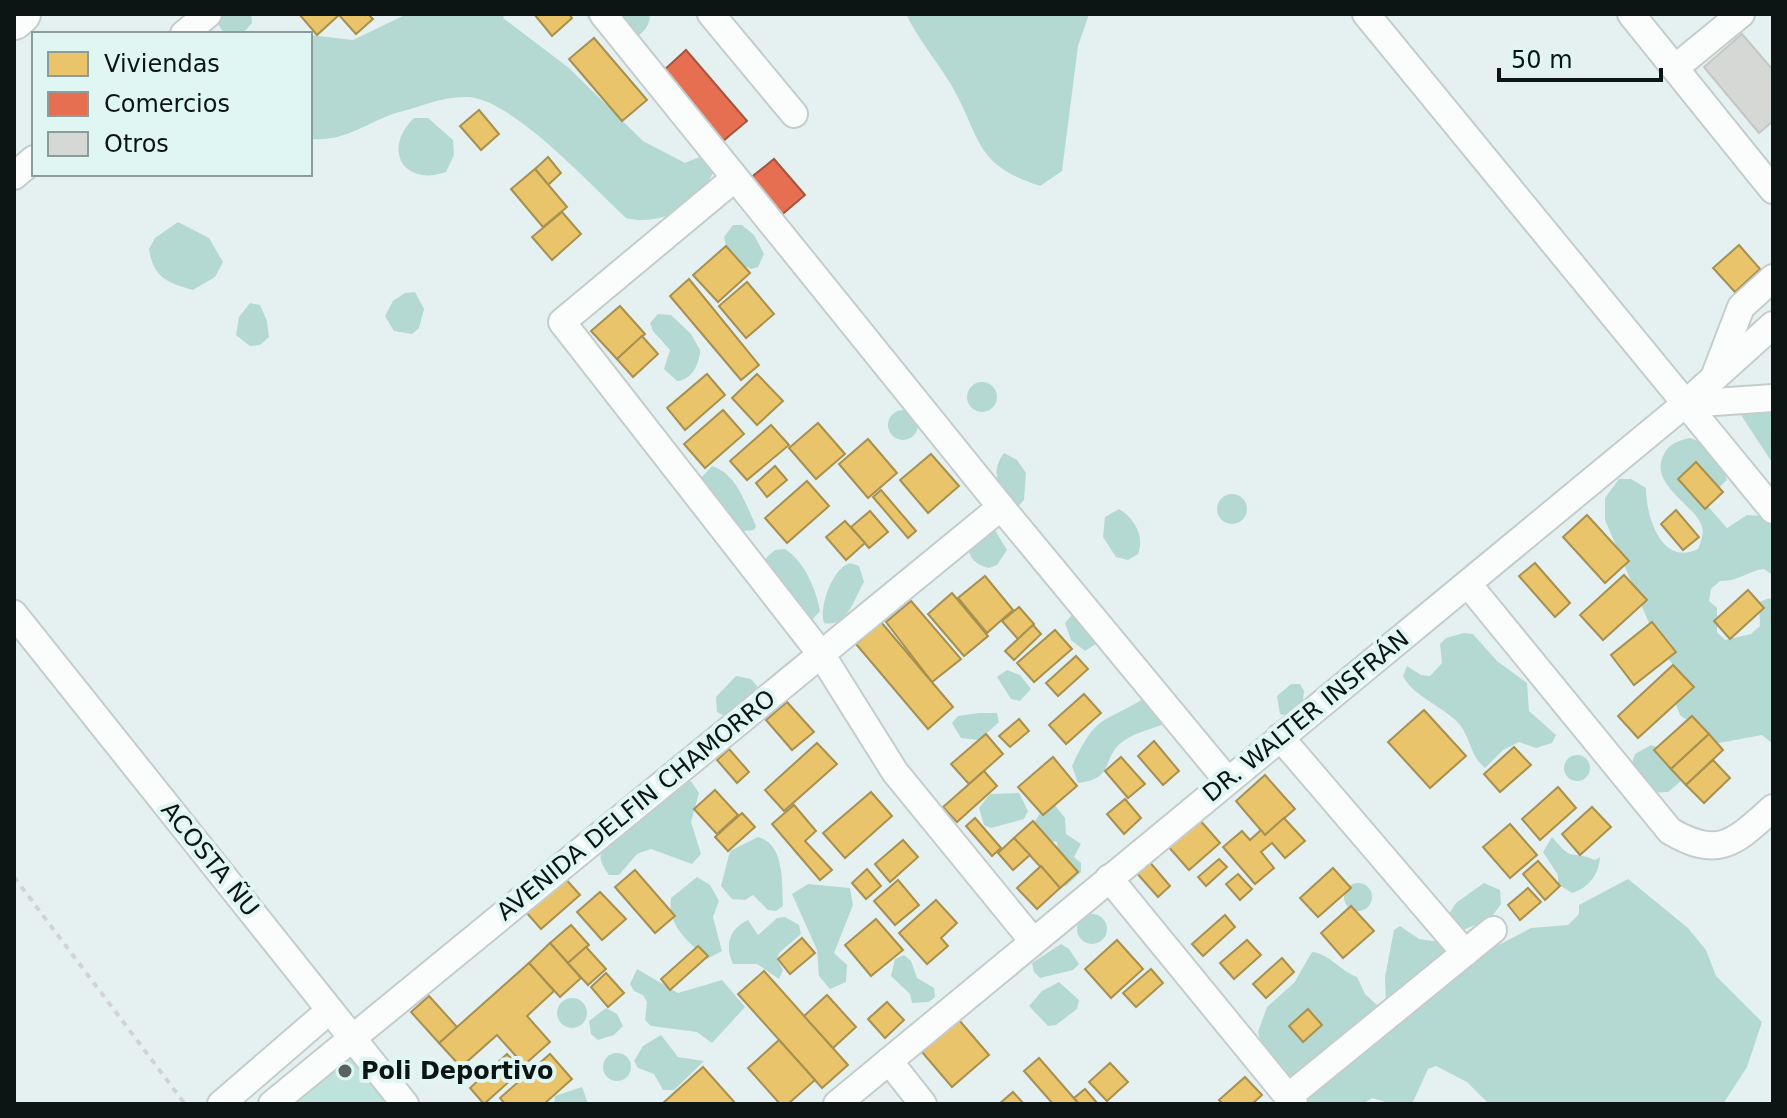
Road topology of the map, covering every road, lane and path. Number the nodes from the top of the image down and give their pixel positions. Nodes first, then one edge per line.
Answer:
1 (21, 14) edge
2 (208, 14) edge
3 (603, 14) edge
4 (711, 14) edge
5 (1366, 14) edge
6 (1631, 14) edge
7 (1741, 14) edge
8 (14, 20) edge
9 (186, 32) edge
10 (1675, 68) junction
11 (794, 114) dead end
12 (32, 161) edge
13 (14, 176) edge
14 (735, 178) junction
15 (1773, 190) edge
16 (1773, 278) edge
17 (1773, 325) edge
18 (1714, 378) junction
19 (1773, 398) edge
20 (1685, 404) junction
21 (1001, 507) junction
22 (1773, 510) edge
23 (1468, 584) junction
24 (14, 614) edge
25 (821, 654) junction
26 (1280, 737) junction
27 (1227, 780) junction
28 (1773, 808) edge
29 (14, 877) edge
30 (1109, 878) junction
31 (1493, 930) dead end
32 (1033, 941) junction
33 (1465, 953) junction
34 (330, 1010) junction
35 (351, 1038) junction
36 (889, 1061) junction
37 (1291, 1100) edge
38 (185, 1104) edge
39 (221, 1104) edge
40 (272, 1104) edge
41 (405, 1104) edge
42 (837, 1104) edge
43 (923, 1104) edge

1 - 8 highway
2 - 9 street
3 - 14 street
4 - 11 street
5 - 20 street
6 - 10 street
7 - 10 street
10 - 15 street
12 - 13 street
14 - 21 street
14 - 25 street
16 - 18 street
17 - 18 street, DR. WALTER INSFRÁN
18 - 20 street, DR. WALTER INSFRÁN
19 - 20 street
20 - 22 street
20 - 23 street, DR. WALTER INSFRÁN
21 - 25 street, AVENIDA DELFIN CHAMORRO
21 - 27 street
23 - 26 street, DR. WALTER INSFRÁN
23 - 28 street
24 - 34 street, ACOSTA ÑU
25 - 32 street
25 - 35 street, AVENIDA DELFIN CHAMORRO
26 - 27 street, DR. WALTER INSFRÁN
26 - 33 street
27 - 30 street, DR. WALTER INSFRÁN
29 - 38 path
30 - 32 street, DR. WALTER INSFRÁN
30 - 37 street
31 - 33 street
32 - 36 street, DR. WALTER INSFRÁN
33 - 37 street
34 - 35 street, ACOSTA ÑU
34 - 39 street
35 - 40 street, AVENIDA DELFIN CHAMORRO
35 - 41 street, ACOSTA ÑU
36 - 42 street, DR. WALTER INSFRÁN
36 - 43 street

